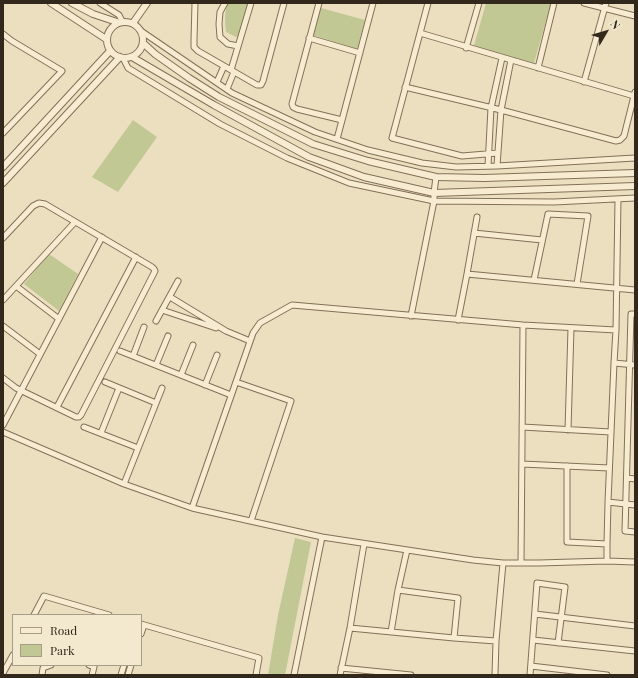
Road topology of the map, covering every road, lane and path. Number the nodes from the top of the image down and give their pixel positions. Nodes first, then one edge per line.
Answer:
1 (51, 3) edge
2 (72, 3) edge
3 (100, 3) edge
4 (147, 3) edge
5 (195, 3) edge
6 (225, 3) edge
7 (251, 3) edge
8 (284, 3) edge
9 (319, 3) edge
10 (373, 3) edge
11 (428, 3) edge
12 (479, 3) edge
13 (554, 3) edge
14 (584, 3) edge
15 (605, 6) edge
16 (635, 16) edge
17 (120, 22) junction
18 (133, 23) junction
19 (141, 31) junction
20 (420, 33) junction
21 (3, 34) edge
22 (309, 38) junction
23 (106, 39) junction
24 (143, 43) junction
25 (238, 46) junction
26 (466, 48) junction
27 (110, 51) junction
28 (360, 53) junction
29 (132, 57) junction
30 (121, 58) junction
31 (502, 58) junction
32 (511, 60) junction
33 (224, 66) junction
34 (538, 68) junction
35 (232, 71) junction
36 (217, 82) junction
37 (584, 82) junction
38 (405, 87) junction
39 (227, 89) junction
40 (635, 94) edge
41 (491, 108) junction
42 (500, 110) junction
43 (342, 120) junction
44 (3, 133) edge
45 (337, 139) junction
46 (498, 153) junction
47 (489, 154) junction
48 (635, 158) edge
49 (488, 166) junction
50 (497, 166) junction
51 (3, 167) edge
52 (635, 174) edge
53 (436, 177) junction
54 (3, 183) edge
55 (635, 186) edge
56 (434, 193) junction
57 (635, 198) edge
58 (618, 199) junction
59 (434, 201) junction
60 (477, 217) dead end
61 (75, 222) junction
62 (474, 232) junction
63 (3, 238) edge
64 (102, 238) junction
65 (542, 240) junction
66 (136, 257) junction
67 (467, 274) junction
68 (534, 280) junction
69 (178, 281) dead end
70 (577, 284) junction
71 (16, 286) junction
72 (617, 288) junction
73 (635, 290) edge
74 (170, 297) junction
75 (3, 300) edge
76 (162, 310) junction
77 (635, 314) edge
78 (411, 316) junction
79 (59, 319) junction
80 (458, 320) junction
81 (156, 322) dead end
82 (523, 325) junction
83 (3, 326) edge
84 (144, 327) dead end
85 (571, 328) junction
86 (616, 330) junction
87 (226, 331) junction
88 (168, 336) dead end
89 (633, 340) edge
90 (250, 342) junction
91 (193, 345) dead end
92 (120, 351) dead end
93 (40, 354) junction
94 (217, 355) dead end
95 (133, 356) junction
96 (614, 363) junction
97 (632, 365) edge
98 (156, 366) junction
99 (181, 375) junction
100 (3, 378) edge
101 (104, 382) dead end
102 (236, 382) junction
103 (205, 385) junction
104 (119, 388) junction
105 (162, 388) dead end
106 (21, 390) junction
107 (231, 395) junction
108 (156, 403) junction
109 (57, 407) junction
110 (3, 425) edge
111 (84, 426) dead end
112 (522, 427) junction
113 (568, 430) junction
114 (3, 432) edge
115 (611, 432) junction
116 (101, 433) junction
117 (138, 448) junction
118 (628, 453) junction
119 (635, 454) edge
120 (522, 464) junction
121 (567, 466) junction
122 (609, 468) junction
123 (627, 478) junction
124 (635, 479) edge
125 (124, 484) junction
126 (608, 502) junction
127 (626, 504) junction
128 (635, 505) edge
129 (192, 508) junction
130 (251, 522) junction
131 (635, 532) edge
132 (322, 538) junction
133 (364, 544) junction
134 (606, 544) junction
135 (407, 550) junction
136 (607, 561) junction
137 (635, 562) edge
138 (503, 563) junction
139 (521, 563) junction
140 (398, 590) junction
141 (35, 614) edge
142 (106, 614) edge
143 (535, 614) junction
144 (561, 617) junction
145 (142, 624) edge
146 (635, 626) edge
147 (350, 628) junction
148 (391, 632) junction
149 (454, 638) junction
150 (533, 640) junction
151 (496, 641) junction
152 (558, 643) junction
153 (635, 651) edge
154 (12, 657) edge
155 (48, 666) edge
156 (92, 666) edge
157 (531, 666) junction
158 (341, 668) junction
159 (557, 672) edge
160 (3, 673) edge
161 (42, 675) edge
162 (92, 675) edge
163 (256, 675) edge
164 (294, 675) edge
165 (340, 675) edge
166 (411, 675) edge
167 (495, 675) edge
168 (530, 675) edge
169 (607, 675) edge

1 - 23 street
2 - 17 street
3 - 17 street
4 - 18 street
5 - 33 street
6 - 25 street
7 - 25 street
8 - 35 street
9 - 22 street
10 - 28 street
11 - 20 street
12 - 26 street
13 - 34 street
14 - 15 street
15 - 16 street
15 - 37 street
17 - 18 street
17 - 23 street
18 - 19 street
19 - 24 street
19 - 36 street
20 - 26 street
20 - 38 street
21 - 44 street
22 - 28 street
22 - 43 street
23 - 27 street
24 - 29 street
24 - 53 street
25 - 35 street
26 - 31 street
27 - 30 street
27 - 51 street
28 - 43 street
29 - 30 street
29 - 56 street
30 - 54 street
30 - 59 street
31 - 32 street
31 - 41 street
32 - 34 street
32 - 42 street
33 - 35 street
33 - 36 street
34 - 37 street
35 - 39 street
36 - 39 street
37 - 40 street
38 - 41 street
38 - 47 street
39 - 45 street
40 - 42 street
41 - 42 street
41 - 47 street
42 - 46 street
43 - 45 street
45 - 49 street
46 - 47 street
46 - 50 street
47 - 49 street
48 - 50 street
49 - 50 street
52 - 53 street
53 - 56 street
55 - 56 street
56 - 59 street
57 - 58 street
58 - 59 street
58 - 72 street
59 - 78 street
60 - 62 street
61 - 63 street
61 - 64 street
61 - 71 street
62 - 65 street
62 - 67 street
64 - 66 street
64 - 79 street
65 - 68 street
65 - 70 street
66 - 109 street
66 - 109 street
67 - 68 street
67 - 80 street
68 - 70 street
69 - 74 street
70 - 72 street
71 - 75 street
71 - 79 street
72 - 73 street
72 - 86 street
74 - 76 street
74 - 87 street
76 - 81 street
76 - 87 street
77 - 89 street
78 - 80 street
78 - 90 street
79 - 93 street
80 - 82 street
82 - 85 street
82 - 112 street
83 - 93 street
84 - 95 street
85 - 86 street
85 - 113 street
86 - 96 street
87 - 90 street
88 - 98 street
89 - 97 street
90 - 102 street
91 - 99 street
92 - 95 street
93 - 106 street
94 - 103 street
95 - 98 street
96 - 97 street
96 - 115 street
97 - 118 street
98 - 99 street
99 - 103 street
100 - 106 street
101 - 104 street
102 - 107 street
102 - 130 street
103 - 107 street
104 - 108 street
104 - 116 street
105 - 108 street
106 - 109 street
106 - 110 street
107 - 129 street
108 - 117 street
111 - 116 street
112 - 113 street
112 - 120 street
113 - 115 street
114 - 125 street
115 - 122 street
116 - 117 street
117 - 125 street
118 - 119 street
118 - 123 street
120 - 121 street
120 - 139 street
121 - 122 street
121 - 134 street
122 - 126 street
123 - 124 street
123 - 127 street
125 - 129 street
126 - 127 street
126 - 134 street
127 - 128 street
127 - 131 street
129 - 130 street
130 - 132 street
132 - 133 street
132 - 164 street
133 - 135 street
133 - 147 street
134 - 136 street
135 - 138 street
135 - 140 street
136 - 137 street
136 - 139 street
138 - 139 street
138 - 151 street
140 - 148 street
140 - 149 street
141 - 142 street
143 - 144 street
143 - 144 street
143 - 150 street
144 - 146 street
144 - 152 street
145 - 163 street
147 - 148 street
147 - 158 street
148 - 149 street
149 - 151 street
150 - 152 street
150 - 157 street
151 - 167 street
152 - 153 street
154 - 160 street
155 - 161 street
156 - 162 street
157 - 159 street
157 - 168 street
158 - 165 street
158 - 166 street
159 - 169 street

